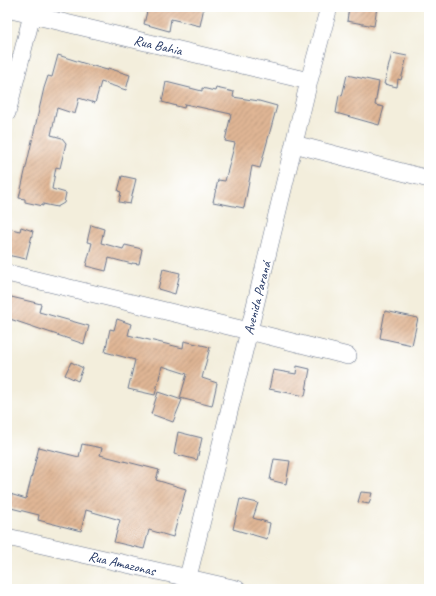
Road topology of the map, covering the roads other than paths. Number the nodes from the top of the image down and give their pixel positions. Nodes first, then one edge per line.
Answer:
1 (329, 7) edge
2 (7, 9) edge
3 (33, 11) edge
4 (309, 81) junction
5 (7, 113) edge
6 (294, 144) junction
7 (429, 179) edge
8 (7, 273) edge
9 (249, 331) junction
10 (348, 356) dead end
11 (7, 537) edge
12 (186, 583) edge
13 (237, 589) edge

1 - 4 street, Avenida Paraná
2 - 3 street, Rua Bahia
3 - 4 street, Rua Bahia
3 - 5 street
4 - 6 street, Avenida Paraná
6 - 7 street
6 - 9 street, Avenida Paraná
8 - 9 street
9 - 10 street
9 - 12 street, Avenida Paraná
11 - 12 street, Rua Amazonas
12 - 13 street, Rua Amazonas

